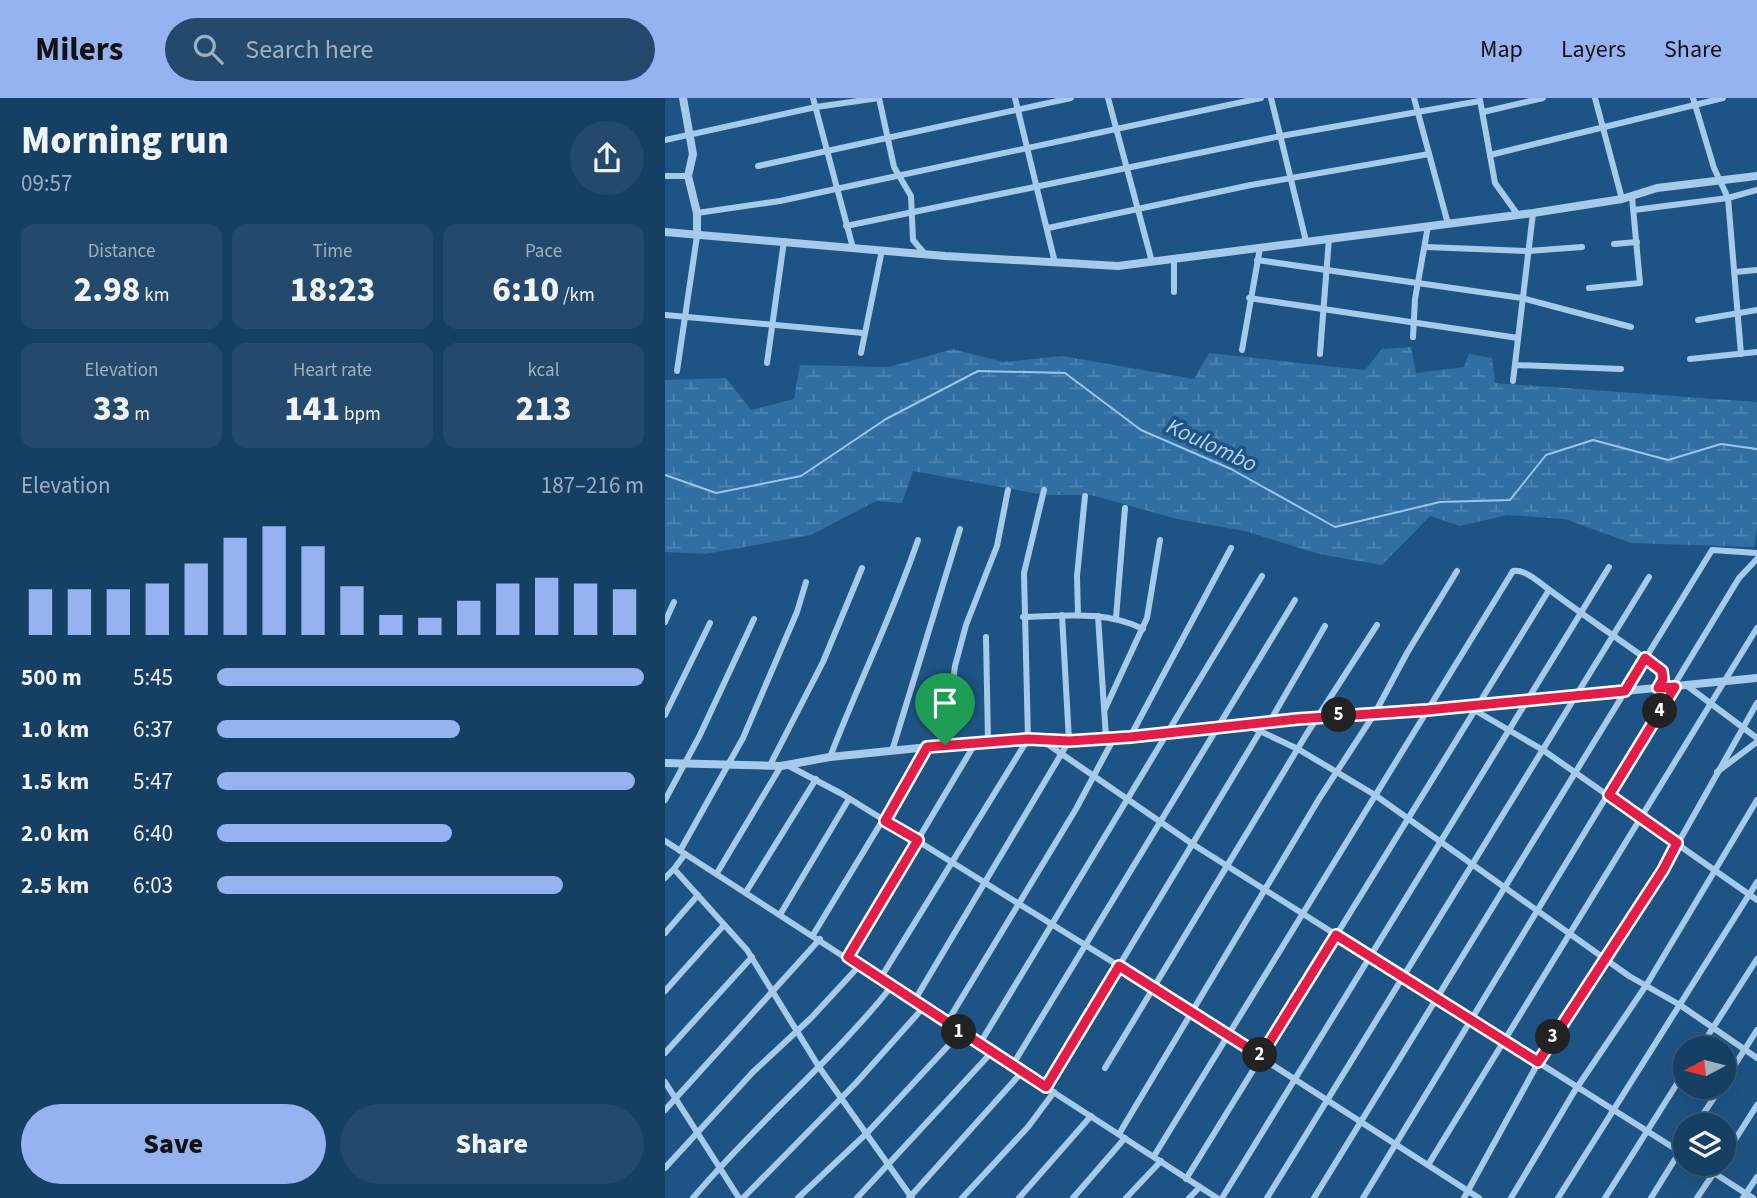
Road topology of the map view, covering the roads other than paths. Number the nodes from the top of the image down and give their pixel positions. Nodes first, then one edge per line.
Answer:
1 (684, 98) edge
2 (813, 98) edge
3 (879, 98) edge
4 (1015, 98) edge
5 (1071, 98) edge
6 (1108, 98) edge
7 (1261, 98) edge
8 (1271, 98) edge
9 (1414, 98) edge
10 (1543, 98) edge
11 (1595, 98) edge
12 (1723, 98) edge
13 (1480, 99) edge
14 (1693, 101) edge
15 (815, 107) junction
16 (1017, 109) junction
17 (1417, 111) junction
18 (1483, 112) junction
19 (1604, 128) junction
20 (1117, 129) junction
21 (690, 135) junction
22 (886, 136) junction
23 (1281, 136) junction
24 (665, 139) edge
25 (1028, 149) junction
26 (827, 150) junction
27 (1429, 155) junction
28 (1490, 155) junction
29 (758, 166) dead end
30 (1128, 167) junction
31 (897, 174) junction
32 (665, 176) edge
33 (688, 176) junction
34 (1757, 176) edge
35 (1719, 179) junction
36 (1291, 180) junction
37 (835, 188) junction
38 (1037, 188) junction
39 (1757, 190) edge
40 (1632, 197) junction
41 (1728, 198) junction
42 (1622, 199) junction
43 (1139, 207) junction
44 (1634, 210) junction
45 (913, 211) junction
46 (697, 214) junction
47 (1533, 214) junction
48 (1518, 215) junction
49 (1448, 224) junction
50 (846, 226) junction
51 (1428, 226) junction
52 (1048, 228) junction
53 (665, 232) edge
54 (697, 236) junction
55 (1329, 238) junction
56 (784, 241) junction
57 (1306, 241) junction
58 (1637, 242) junction
59 (1614, 244) dead end
60 (1426, 247) junction
61 (1582, 247) dead end
62 (853, 248) junction
63 (1259, 248) junction
64 (882, 250) junction
65 (1528, 251) junction
66 (925, 254) junction
67 (1174, 260) junction
68 (1257, 260) junction
69 (1152, 262) junction
70 (1055, 263) junction
71 (1329, 269) junction
72 (1757, 270) edge
73 (1735, 272) junction
74 (1418, 282) junction
75 (1589, 288) dead end
76 (1174, 292) dead end
77 (1249, 298) junction
78 (1522, 298) junction
79 (1325, 309) junction
80 (1757, 310) edge
81 (1737, 314) junction
82 (665, 315) edge
83 (684, 317) junction
84 (1698, 320) dead end
85 (773, 323) junction
86 (1414, 323) junction
87 (1631, 327) dead end
88 (863, 333) junction
89 (1413, 337) dead end
90 (1518, 338) junction
91 (1242, 350) dead end
92 (1757, 352) edge
93 (861, 353) dead end
94 (1319, 354) dead end
95 (1741, 354) junction
96 (1690, 359) dead end
97 (767, 363) dead end
98 (1515, 365) junction
99 (1621, 369) dead end
100 (677, 370) dead end
101 (1513, 381) dead end
102 (1008, 490) dead end
103 (1044, 490) dead end
104 (1085, 496) dead end
105 (1125, 508) dead end
106 (960, 529) dead end
107 (918, 540) dead end
108 (1160, 540) dead end
109 (1231, 548) dead end
110 (1757, 553) edge
111 (1757, 559) edge
112 (1609, 567) dead end
113 (862, 568) dead end
114 (1457, 571) dead end
115 (1262, 576) dead end
116 (1649, 578) dead end
117 (806, 582) dead end
118 (1549, 590) junction
119 (1295, 600) dead end
120 (674, 602) dead end
121 (1579, 614) junction
122 (1062, 615) junction
123 (1078, 615) junction
124 (1098, 616) junction
125 (1023, 617) junction
126 (754, 618) dead end
127 (1116, 618) junction
128 (665, 622) edge
129 (710, 623) dead end
130 (1377, 625) dead end
131 (1325, 626) dead end
132 (1757, 628) edge
133 (1143, 629) junction
134 (986, 637) dead end
135 (1612, 638) junction
136 (1645, 658) junction
137 (1757, 678) edge
138 (1723, 681) junction
139 (1686, 685) junction
140 (1675, 687) junction
141 (1658, 688) junction
142 (1625, 691) junction
143 (1576, 695) junction
144 (1531, 699) junction
145 (1757, 702) edge
146 (1709, 704) junction
147 (1477, 708) junction
148 (1105, 709) junction
149 (1427, 710) junction
150 (1375, 713) junction
151 (665, 715) edge
152 (1317, 717) junction
153 (1269, 723) junction
154 (1249, 726) junction
155 (1742, 727) junction
156 (1218, 728) junction
157 (1510, 729) junction
158 (1261, 730) junction
159 (1169, 733) junction
160 (1130, 737) junction
161 (1110, 738) junction
162 (1028, 739) junction
163 (1039, 739) junction
164 (1757, 740) edge
165 (988, 741) junction
166 (1069, 741) junction
167 (976, 742) junction
168 (945, 745) junction
169 (927, 747) junction
170 (1298, 749) junction
171 (1543, 750) junction
172 (892, 751) junction
173 (830, 757) junction
174 (1062, 757) junction
175 (665, 763) edge
176 (684, 764) junction
177 (730, 764) junction
178 (770, 765) junction
179 (784, 765) junction
180 (1337, 772) junction
181 (1576, 773) junction
182 (1717, 773) junction
183 (1093, 778) junction
184 (817, 779) junction
185 (1375, 795) junction
186 (1609, 795) junction
187 (849, 799) junction
188 (665, 800) edge
189 (1129, 800) junction
190 (1757, 800) edge
191 (1640, 818) junction
192 (1407, 819) junction
193 (885, 821) junction
194 (1161, 822) junction
195 (918, 840) junction
196 (1440, 840) junction
197 (665, 841) edge
198 (1677, 843) junction
199 (1194, 845) junction
200 (683, 853) junction
201 (950, 862) junction
202 (1474, 863) junction
203 (1228, 866) junction
204 (674, 869) junction
205 (1714, 869) junction
206 (717, 873) junction
207 (665, 878) edge
208 (1757, 882) edge
209 (985, 883) junction
210 (1505, 886) junction
211 (1266, 889) junction
212 (746, 892) junction
213 (1750, 894) junction
214 (698, 895) junction
215 (1757, 900) edge
216 (1018, 904) junction
217 (1539, 910) junction
218 (1303, 912) junction
219 (781, 913) junction
220 (724, 925) junction
221 (1052, 925) junction
222 (1572, 932) junction
223 (665, 933) edge
224 (813, 935) junction
225 (1336, 935) junction
226 (820, 939) junction
227 (1085, 945) junction
228 (1369, 956) junction
229 (752, 957) junction
230 (848, 957) junction
231 (1607, 957) junction
232 (1757, 959) edge
233 (860, 965) junction
234 (1119, 966) junction
235 (1403, 976) junction
236 (880, 979) junction
237 (1647, 984) junction
238 (891, 987) junction
239 (1155, 988) junction
240 (665, 991) edge
241 (773, 992) junction
242 (1437, 998) junction
243 (913, 1003) junction
244 (1680, 1005) junction
245 (922, 1009) junction
246 (1191, 1013) junction
247 (1469, 1018) junction
248 (946, 1024) junction
249 (1713, 1027) junction
250 (1757, 1030) edge
251 (797, 1032) junction
252 (960, 1033) junction
253 (1707, 1036) edge
254 (1228, 1037) junction
255 (1503, 1040) junction
256 (979, 1045) junction
257 (1744, 1049) junction
258 (665, 1052) edge
259 (991, 1053) junction
260 (1261, 1056) junction
261 (1757, 1058) edge
262 (1538, 1062) junction
263 (1736, 1062) edge
264 (1012, 1066) junction
265 (819, 1067) junction
266 (1105, 1068) dead end
267 (1022, 1072) junction
268 (1295, 1079) junction
269 (665, 1082) edge
270 (1046, 1087) junction
271 (1578, 1088) junction
272 (1673, 1088) edge
273 (1054, 1093) junction
274 (841, 1098) junction
275 (676, 1099) junction
276 (1328, 1100) junction
277 (1757, 1105) edge
278 (1613, 1109) junction
279 (665, 1110) edge
280 (1091, 1116) junction
281 (1360, 1122) junction
282 (1646, 1130) junction
283 (696, 1131) junction
284 (867, 1133) junction
285 (1122, 1136) junction
286 (1736, 1138) edge
287 (1395, 1144) junction
288 (1673, 1147) edge
289 (1154, 1156) junction
290 (1161, 1161) junction
291 (887, 1163) junction
292 (1428, 1165) junction
293 (1673, 1166) edge
294 (719, 1167) junction
295 (665, 1168) edge
296 (1712, 1176) edge
297 (1718, 1176) edge
298 (1757, 1177) edge
299 (1186, 1179) junction
300 (1200, 1188) junction
301 (1468, 1191) junction
302 (911, 1197) edge
303 (1747, 1197) edge
304 (693, 1198) edge
305 (741, 1198) edge
306 (798, 1198) edge
307 (857, 1198) edge
308 (962, 1198) edge
309 (1019, 1198) edge
310 (1073, 1198) edge
311 (1126, 1198) edge
312 (1189, 1198) edge
313 (1220, 1198) edge
314 (1267, 1198) edge
315 (1314, 1198) edge
316 (1363, 1198) edge
317 (1464, 1198) edge
318 (1479, 1198) edge
319 (1511, 1198) edge
320 (1558, 1198) edge
321 (1605, 1198) edge
322 (1651, 1198) edge
323 (1697, 1198) edge

1 - 21 street
2 - 15 street
3 - 15 street
3 - 22 street
4 - 16 street
5 - 16 street
6 - 20 street
7 - 20 street
8 - 23 street
9 - 17 street
10 - 18 street
11 - 19 street
12 - 14 street
13 - 17 street
13 - 18 street
14 - 19 street
14 - 35 street
15 - 21 street
15 - 26 street
16 - 22 street
16 - 25 street
17 - 23 street
17 - 27 street
18 - 28 street
19 - 28 street
19 - 42 street
20 - 25 street
20 - 30 street
21 - 24 street
21 - 33 street
22 - 26 street
22 - 31 street
23 - 30 street
23 - 36 street
25 - 31 street
25 - 38 street
26 - 29 street
26 - 37 street
27 - 36 street
27 - 49 street
28 - 48 street
30 - 38 street
30 - 43 street
31 - 37 street
31 - 45 street
32 - 33 street
33 - 46 street
34 - 35 street
35 - 40 street
35 - 41 street
36 - 43 street
36 - 57 street
37 - 46 street
37 - 50 street
38 - 45 street
38 - 52 street
39 - 41 street
40 - 42 street
40 - 44 street
41 - 44 street
41 - 73 street
42 - 47 street
43 - 52 street
43 - 69 street
44 - 58 street
45 - 50 street
45 - 66 street
46 - 54 street
47 - 48 street
47 - 65 street
48 - 49 street
49 - 51 street
50 - 62 street
51 - 55 street
51 - 60 street
52 - 70 street
53 - 54 street
54 - 56 street
54 - 83 street
55 - 57 street
55 - 71 street
56 - 62 street
56 - 85 street
57 - 63 street
58 - 59 street
58 - 75 street
60 - 65 street
60 - 74 street
61 - 65 street
62 - 64 street
63 - 67 street
63 - 68 street
64 - 66 street
64 - 88 street
65 - 78 street
66 - 70 street
67 - 69 street
67 - 76 street
68 - 71 street
68 - 77 street
69 - 70 street
71 - 74 street
71 - 79 street
72 - 73 street
73 - 81 street
74 - 78 street
74 - 86 street
77 - 79 street
77 - 91 street
78 - 87 street
78 - 90 street
79 - 86 street
79 - 94 street
80 - 81 street
81 - 84 street
81 - 95 street
82 - 83 street
83 - 85 street
83 - 100 street
85 - 88 street
85 - 97 street
86 - 89 street
86 - 90 street
88 - 93 street
90 - 98 street
92 - 95 street
95 - 96 street
98 - 99 street
98 - 101 street
102 - 168 street
103 - 125 street
104 - 123 street
105 - 127 street
106 - 172 street
107 - 173 street
108 - 133 street
109 - 160 street
110 - 136 street
111 - 140 street
112 - 121 street
113 - 178 street
114 - 150 street
115 - 159 street
116 - 135 street
117 - 177 street
118 - 121 street
118 - 147 street
118 - 149 street
119 - 156 street
120 - 128 street
121 - 135 street
121 - 144 street
122 - 123 street
122 - 125 street
122 - 166 street
123 - 124 street
124 - 127 street
124 - 148 street
125 - 162 street
126 - 176 street
127 - 133 street
129 - 151 street
130 - 152 street
131 - 153 street
132 - 138 street
133 - 148 street
134 - 165 street
135 - 136 street
135 - 143 street
136 - 141 street
136 - 142 street
137 - 138 street
138 - 139 street
138 - 146 street
139 - 140 street
139 - 146 street
140 - 141 street
140 - 186 street
141 - 142 street
142 - 143 street
142 - 181 street
143 - 144 street
143 - 171 street
144 - 147 street
144 - 157 street
145 - 155 street
146 - 155 street
146 - 191 street
147 - 149 street
147 - 157 street
147 - 192 street
148 - 161 street
149 - 150 street
149 - 185 street
150 - 152 street
150 - 180 street
152 - 153 street
152 - 170 street
153 - 154 street
154 - 156 street
154 - 158 street
155 - 164 street
155 - 182 street
156 - 159 street
156 - 194 street
157 - 171 street
157 - 196 street
158 - 170 street
158 - 199 street
159 - 160 street
159 - 189 street
160 - 161 street
161 - 166 street
161 - 183 street
162 - 163 street
162 - 165 street
162 - 201 street
163 - 166 street
163 - 174 street
164 - 182 street
165 - 167 street
166 - 174 street
167 - 168 street
167 - 195 street
168 - 169 street
169 - 172 street
169 - 193 street
170 - 180 street
170 - 203 street
171 - 181 street
171 - 202 street
172 - 173 street
173 - 179 street
174 - 183 street
174 - 209 street
175 - 176 street
176 - 177 street
176 - 188 street
177 - 178 street
177 - 200 street
178 - 179 street
179 - 184 street
179 - 206 street
180 - 185 street
180 - 211 street
181 - 186 street
181 - 210 street
182 - 198 street
183 - 189 street
183 - 216 street
184 - 187 street
184 - 212 street
185 - 192 street
185 - 218 street
186 - 191 street
186 - 217 street
187 - 193 street
187 - 219 street
189 - 194 street
189 - 221 street
190 - 205 street
191 - 198 street
191 - 222 street
192 - 196 street
192 - 225 street
193 - 195 street
193 - 224 street
194 - 199 street
194 - 227 street
195 - 201 street
195 - 230 street
196 - 202 street
196 - 228 street
197 - 200 street
198 - 205 street
198 - 231 street
199 - 203 street
199 - 234 street
200 - 204 street
200 - 206 street
201 - 209 street
201 - 236 street
202 - 210 street
202 - 235 street
203 - 211 street
203 - 239 street
204 - 207 street
204 - 214 street
205 - 213 street
205 - 237 street
206 - 212 street
208 - 213 street
209 - 216 street
209 - 243 street
210 - 217 street
210 - 242 street
211 - 218 street
211 - 246 street
212 - 219 street
213 - 215 street
213 - 244 street
214 - 220 street
214 - 223 street
216 - 221 street
216 - 248 street
217 - 222 street
217 - 247 street
218 - 225 street
218 - 254 street
219 - 224 street
220 - 229 street
220 - 240 street
221 - 227 street
221 - 256 street
222 - 231 street
222 - 255 street
224 - 226 street
225 - 228 street
225 - 260 street
226 - 230 street
226 - 241 street
227 - 234 street
227 - 264 street
228 - 235 street
228 - 268 street
229 - 241 street
229 - 258 street
230 - 233 street
231 - 237 street
231 - 262 street
232 - 249 street
233 - 236 street
233 - 251 street
234 - 239 street
234 - 270 street
235 - 242 street
235 - 276 street
236 - 238 street
237 - 244 street
237 - 271 street
238 - 243 street
238 - 265 street
239 - 246 street
239 - 266 street
241 - 251 street
241 - 275 street
242 - 247 street
242 - 281 street
243 - 245 street
244 - 249 street
244 - 278 street
245 - 248 street
245 - 274 street
246 - 254 street
246 - 285 street
247 - 255 street
247 - 287 street
248 - 252 street
249 - 253 street
249 - 257 street
250 - 257 street
251 - 265 street
251 - 283 street
252 - 256 street
252 - 284 street
254 - 260 street
254 - 289 street
255 - 262 street
255 - 292 street
256 - 259 street
257 - 261 street
257 - 263 street
259 - 264 street
259 - 291 street
260 - 268 street
260 - 299 street
262 - 271 street
262 - 301 street
264 - 267 street
265 - 274 street
265 - 294 street
267 - 270 street
267 - 302 street
268 - 276 street
268 - 313 street
269 - 275 street
270 - 273 street
271 - 278 street
271 - 319 street
272 - 282 street
273 - 280 street
273 - 308 street
274 - 284 street
274 - 305 street
275 - 279 street
275 - 283 street
276 - 281 street
276 - 314 street
277 - 286 street
278 - 282 street
278 - 320 street
280 - 285 street
280 - 309 street
281 - 287 street
281 - 315 street
282 - 288 street
282 - 321 street
283 - 294 street
283 - 295 street
284 - 291 street
284 - 306 street
285 - 289 street
285 - 310 street
287 - 292 street
287 - 316 street
289 - 290 street
290 - 299 street
290 - 311 street
291 - 302 street
291 - 307 street
292 - 301 street
293 - 322 street
294 - 304 street
294 - 305 street
296 - 323 street
297 - 303 street
298 - 303 street
299 - 300 street
300 - 312 street
300 - 313 street
301 - 317 street
301 - 318 street

